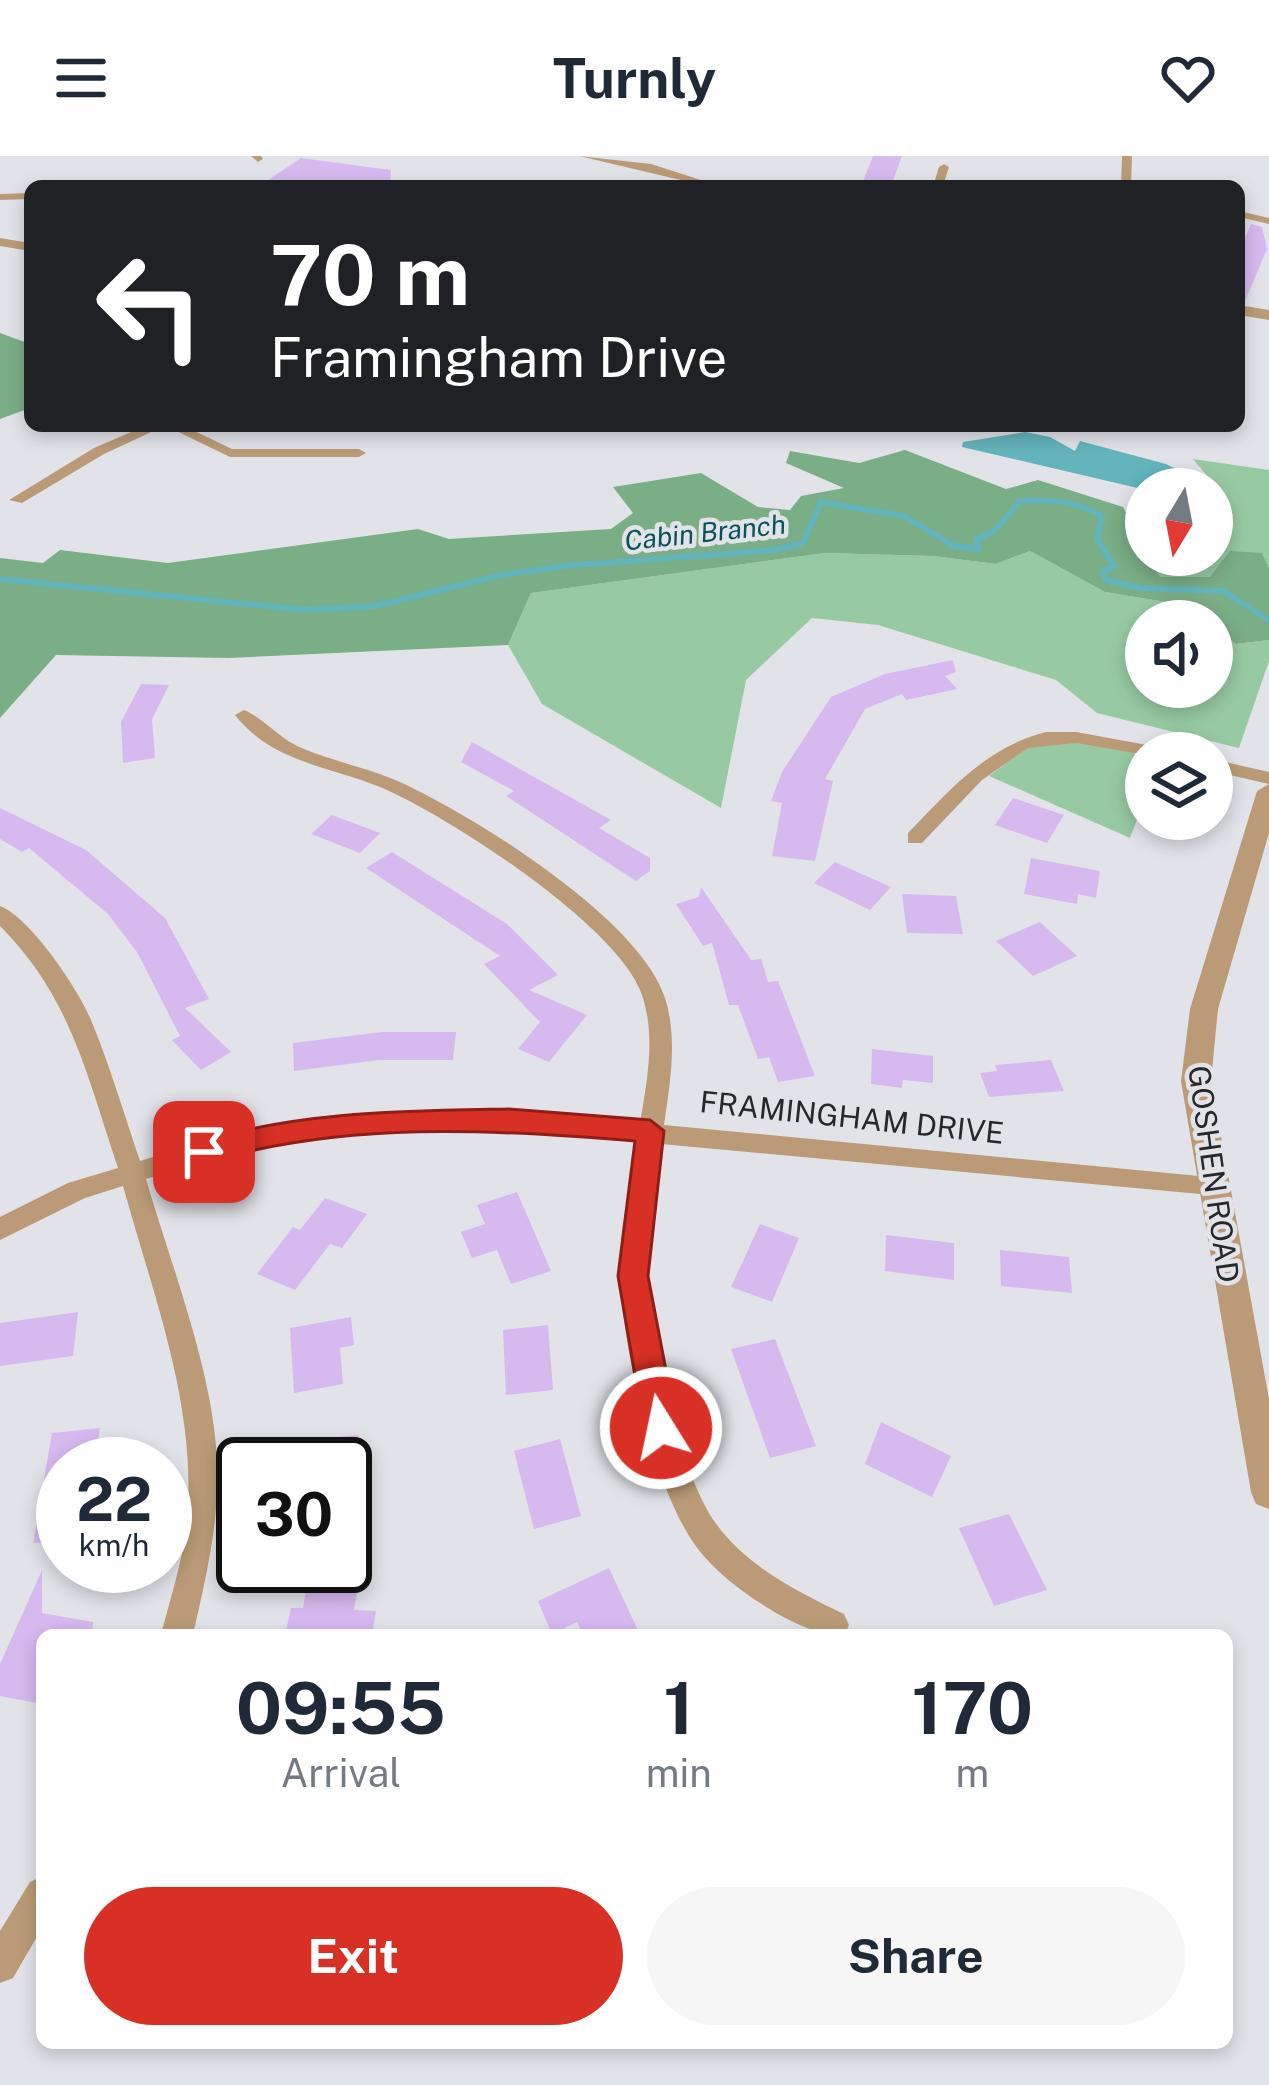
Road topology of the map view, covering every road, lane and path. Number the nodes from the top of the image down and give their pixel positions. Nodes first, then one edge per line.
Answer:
1 (584, 156) edge
2 (665, 156) edge
3 (651, 167) junction
4 (944, 167) dead end
5 (695, 180) edge
6 (940, 180) edge
7 (143, 432) edge
8 (186, 432) edge
9 (359, 453) dead end
10 (17, 500) dead end
11 (244, 715) dead end
12 (1125, 744) edge
13 (1233, 769) edge
14 (1269, 778) edge
15 (1269, 791) edge
16 (915, 838) dead end
17 (0, 913) edge
18 (650, 1131) junction
19 (132, 1173) junction
20 (1211, 1185) junction
21 (0, 1229) edge
22 (1269, 1492) edge
23 (833, 1625) dead end
24 (178, 1629) edge
25 (36, 1904) edge
26 (0, 1965) edge

1 - 3 street
2 - 3 street
3 - 5 street
4 - 6 street
7 - 10 street
8 - 9 street
11 - 18 street
12 - 16 street
13 - 14 street
15 - 20 street, GOSHEN ROAD
17 - 19 street
18 - 19 street, FRAMINGHAM DRIVE
18 - 20 street, FRAMINGHAM DRIVE
18 - 23 street
19 - 21 street, FRAMINGHAM DRIVE
19 - 24 street
20 - 22 street, GOSHEN ROAD
25 - 26 street

